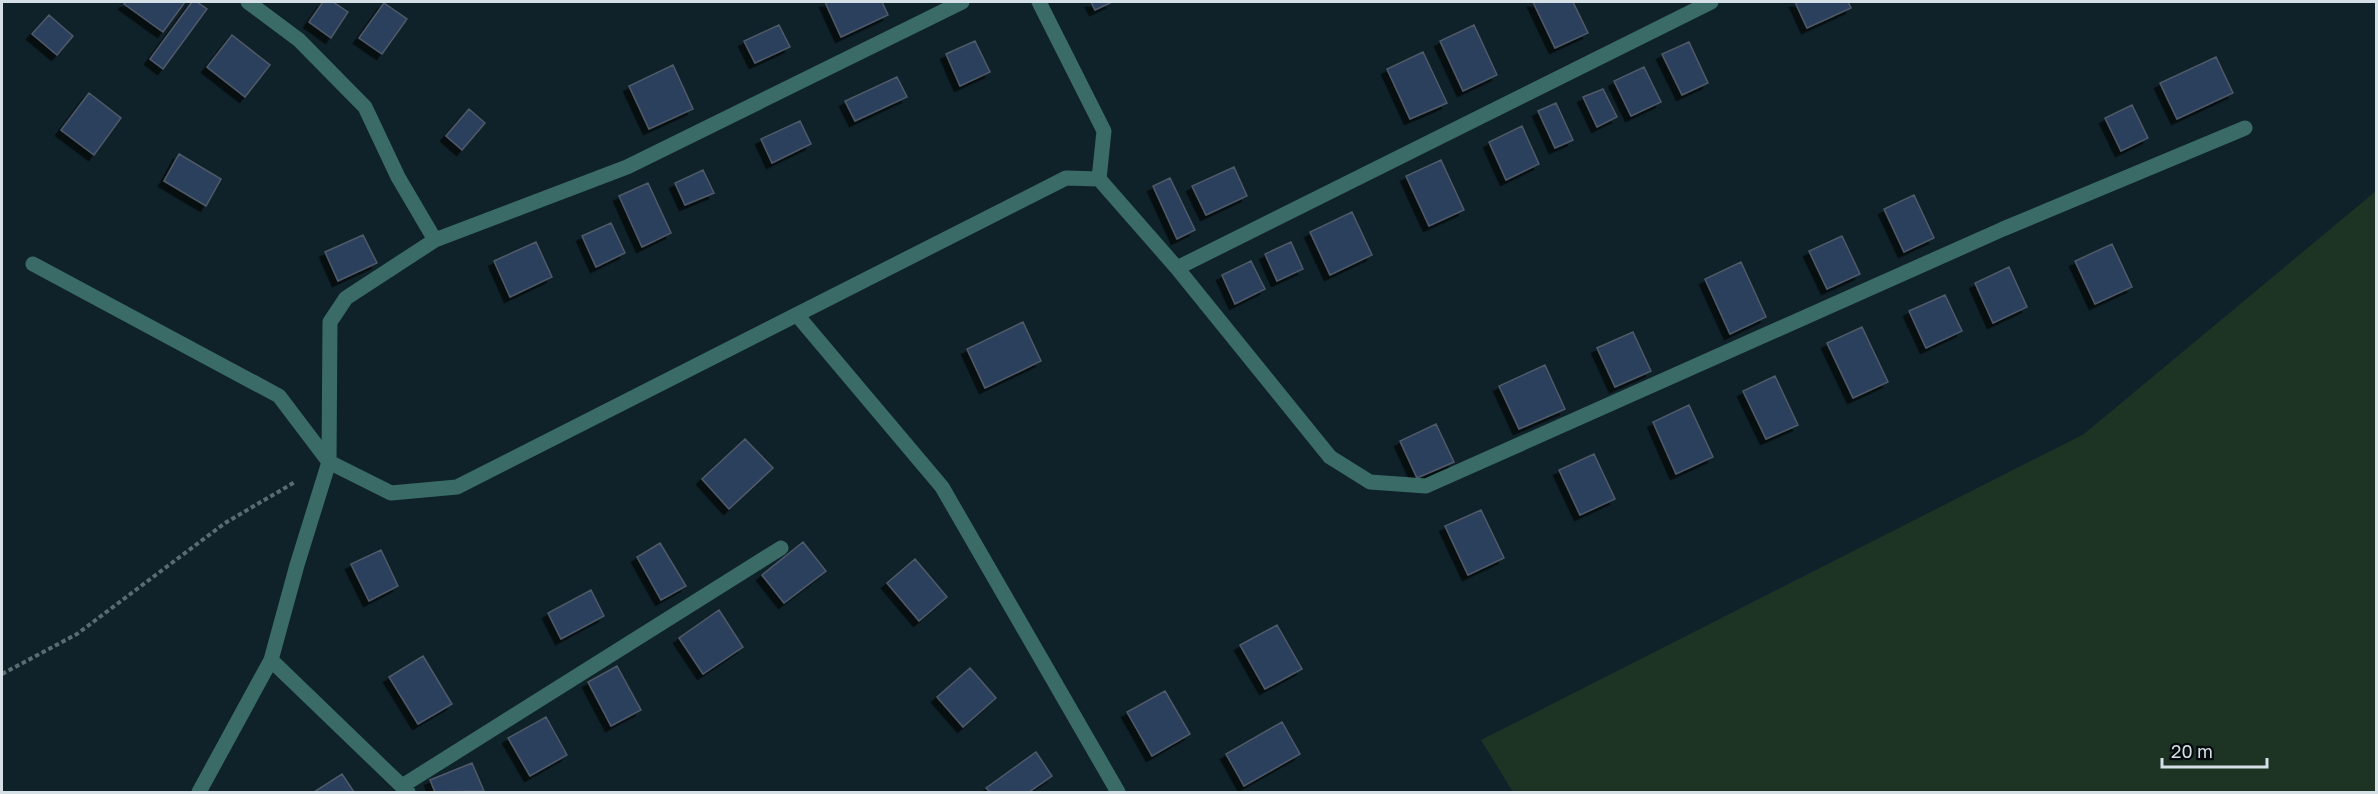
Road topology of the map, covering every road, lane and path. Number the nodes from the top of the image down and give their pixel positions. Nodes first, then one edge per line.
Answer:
1 (248, 2) edge
2 (962, 2) edge
3 (1039, 2) edge
4 (1711, 2) edge
5 (2245, 128) dead end
6 (1099, 179) junction
7 (435, 240) junction
8 (33, 264) dead end
9 (1177, 268) junction
10 (796, 315) junction
11 (329, 462) junction
12 (782, 548) dead end
13 (271, 660) junction
14 (2, 674) edge
15 (405, 789) edge
16 (199, 792) edge
17 (1118, 792) edge

1 - 7 street
2 - 7 street
3 - 6 street
4 - 9 street
5 - 9 street
6 - 9 street
6 - 10 street
7 - 11 street
8 - 11 street
10 - 11 street
10 - 17 street
11 - 13 street
11 - 14 path
12 - 15 street
13 - 15 street
13 - 16 street

